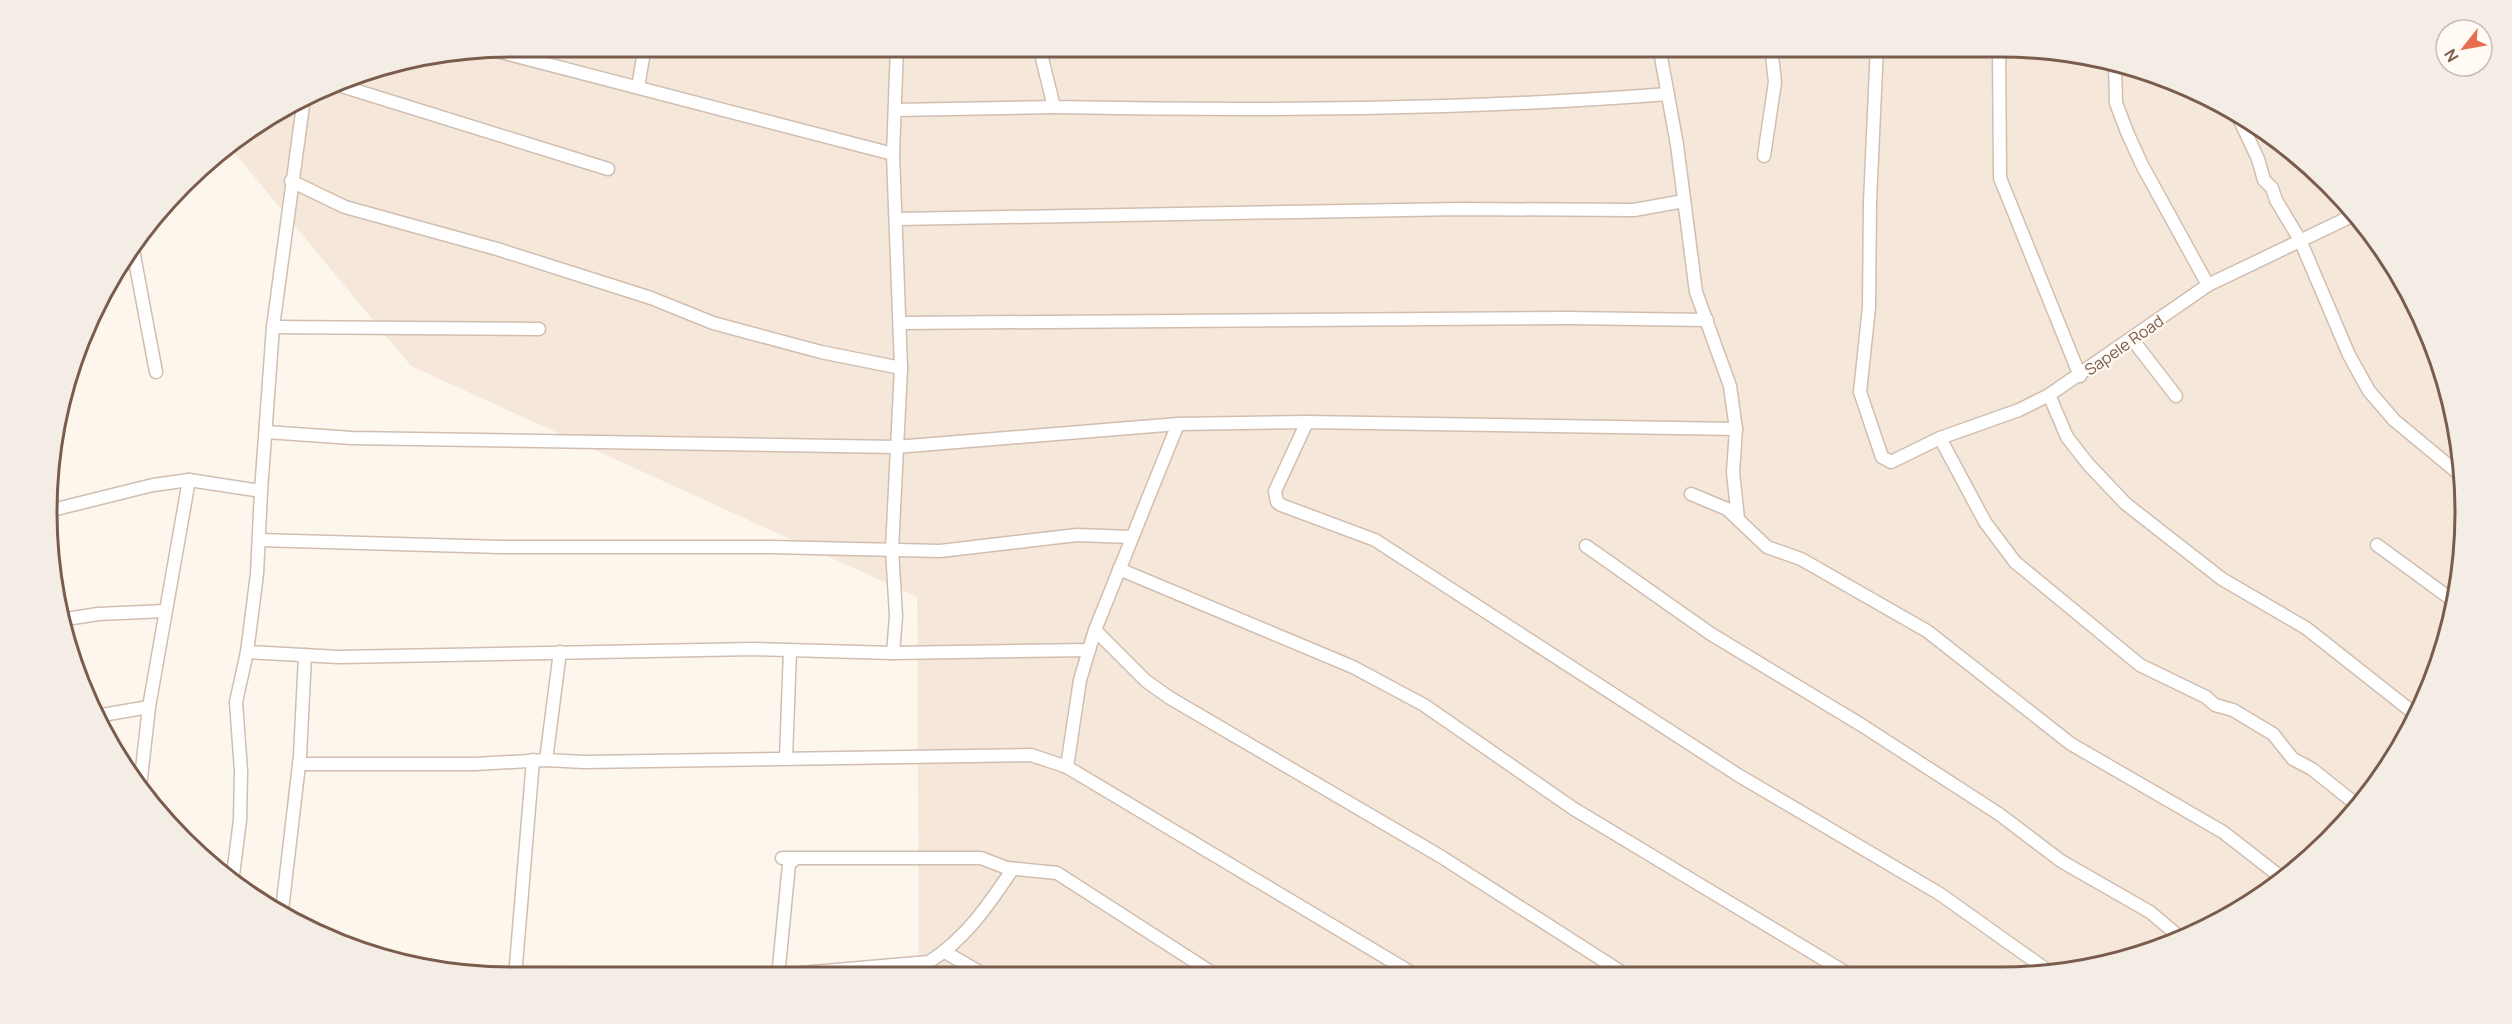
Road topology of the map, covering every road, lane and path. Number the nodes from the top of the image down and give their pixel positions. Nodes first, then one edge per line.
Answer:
1 (520, 57) edge
2 (643, 57) edge
3 (897, 57) edge
4 (1042, 57) edge
5 (1661, 57) edge
6 (1772, 57) edge
7 (1877, 57) edge
8 (1999, 57) edge
9 (2115, 72) edge
10 (638, 87) junction
11 (348, 88) edge
12 (1668, 94) junction
13 (1054, 107) junction
14 (302, 108) edge
15 (895, 110) junction
16 (2243, 128) edge
17 (893, 154) junction
18 (1764, 156) dead end
19 (608, 169) dead end
20 (291, 182) junction
21 (1684, 201) junction
22 (2347, 218) edge
23 (897, 219) junction
24 (2300, 240) junction
25 (135, 258) edge
26 (2208, 285) junction
27 (1707, 320) junction
28 (900, 323) junction
29 (273, 327) junction
30 (539, 329) dead end
31 (2132, 339) junction
32 (901, 368) junction
33 (156, 372) dead end
34 (2080, 376) junction
35 (2049, 395) junction
36 (2176, 396) dead end
37 (1307, 422) junction
38 (1178, 424) junction
39 (1736, 429) junction
40 (266, 432) junction
41 (1940, 438) junction
42 (896, 447) junction
43 (2453, 469) edge
44 (189, 480) junction
45 (261, 491) junction
46 (1691, 494) dead end
47 (57, 509) edge
48 (1738, 519) junction
49 (1132, 537) junction
50 (259, 540) junction
51 (2377, 545) dead end
52 (1586, 546) dead end
53 (892, 549) junction
54 (1119, 569) junction
55 (2447, 596) edge
56 (165, 611) junction
57 (70, 618) edge
58 (1095, 630) junction
59 (790, 650) junction
60 (1089, 650) junction
61 (247, 652) junction
62 (560, 652) junction
63 (893, 653) junction
64 (305, 655) junction
65 (149, 707) junction
66 (2409, 710) edge
67 (105, 715) edge
68 (786, 759) junction
69 (540, 760) junction
70 (299, 764) junction
71 (1067, 767) junction
72 (141, 775) edge
73 (2351, 801) edge
74 (782, 858) dead end
75 (796, 858) junction
76 (1007, 868) junction
77 (233, 872) edge
78 (2276, 874) edge
79 (283, 905) edge
80 (2174, 932) edge
81 (945, 952) junction
82 (2039, 965) edge
83 (516, 967) edge
84 (781, 967) edge
85 (876, 967) edge
86 (971, 967) edge
87 (1203, 967) edge
88 (1402, 967) edge
89 (1613, 967) edge
90 (1836, 967) edge

1 - 10 street
2 - 10 street
3 - 15 street
4 - 13 street
5 - 12 street
6 - 18 street
7 - 41 street, Sapele Road
8 - 34 street
9 - 26 street
10 - 17 street
11 - 19 street
12 - 13 street
12 - 21 street
13 - 15 street
14 - 20 street
15 - 17 street
16 - 24 street
17 - 23 street
20 - 29 street
20 - 32 street
21 - 23 street
21 - 27 street
22 - 24 street, Sapele Road
23 - 28 street
24 - 26 street, Sapele Road
24 - 43 street
25 - 33 street
26 - 31 street, Sapele Road
27 - 28 street
27 - 39 street
28 - 32 street
29 - 30 street
29 - 40 street
31 - 34 street, Sapele Road
31 - 36 street
32 - 42 street
34 - 35 street, Sapele Road
35 - 41 street, Sapele Road
35 - 66 street
37 - 38 street
37 - 39 street
37 - 82 street
38 - 42 street
38 - 49 street
39 - 48 street
40 - 42 street
40 - 45 street
41 - 73 street
42 - 53 street
44 - 45 street
44 - 47 street
44 - 56 street
45 - 50 street
46 - 48 street
48 - 78 street
49 - 53 street
49 - 54 street
50 - 53 street
50 - 61 street
51 - 55 street
52 - 80 street
53 - 63 street
54 - 58 street
54 - 90 street
56 - 57 street
56 - 65 street
58 - 60 street
58 - 89 street
59 - 62 street
59 - 63 street
59 - 68 street
60 - 63 street
60 - 71 street
61 - 64 street
61 - 77 street
62 - 64 street
62 - 69 street
64 - 70 street
65 - 67 street
65 - 72 street
68 - 69 street
68 - 71 street
69 - 70 street
69 - 83 street
70 - 79 street
71 - 88 street
74 - 75 street
75 - 76 street
75 - 84 street
76 - 81 street
76 - 87 street
81 - 85 street
81 - 86 street

